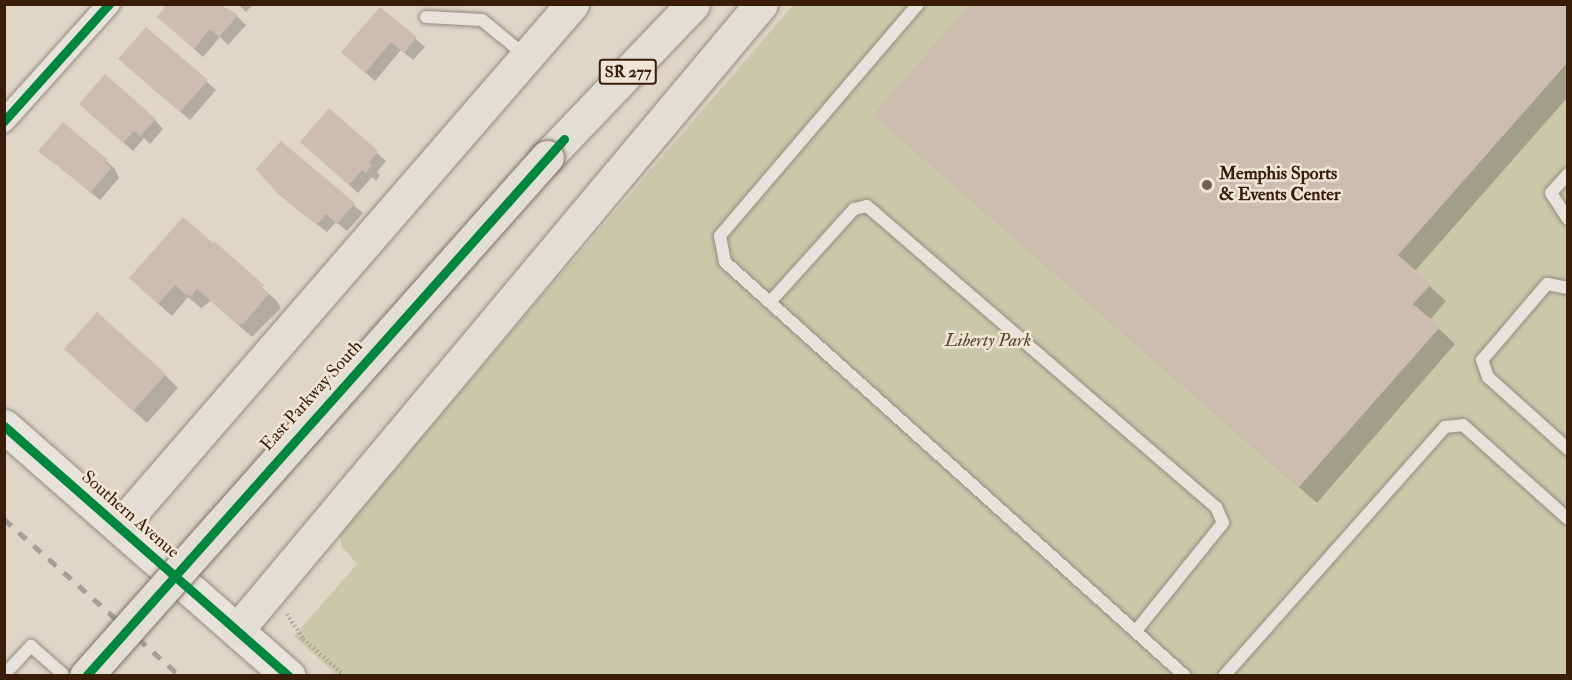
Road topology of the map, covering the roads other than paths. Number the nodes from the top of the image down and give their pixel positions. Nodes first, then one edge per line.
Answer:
1 (109, 4) edge
2 (572, 4) edge
3 (669, 4) edge
4 (693, 4) edge
5 (761, 4) edge
6 (918, 4) edge
7 (426, 17) dead end
8 (527, 56) junction
9 (4, 121) edge
10 (555, 148) junction
11 (1568, 174) edge
12 (1568, 219) edge
13 (1568, 288) edge
14 (770, 302) junction
15 (4, 426) edge
16 (1568, 449) edge
17 (1568, 519) edge
18 (119, 527) junction
19 (237, 630) junction
20 (1136, 631) junction
21 (4, 675) edge
22 (65, 675) edge
23 (86, 675) edge
24 (289, 675) edge
25 (1185, 675) edge
26 (1224, 675) edge

1 - 9 street
2 - 8 main road
3 - 10 main road, East Parkway South / SR 277
4 - 10 main road, East Parkway South / SR 277
5 - 19 main road
6 - 14 lane
7 - 8 lane
8 - 18 main road
10 - 23 main road, East Parkway South / SR 277, bridge
11 - 12 lane
13 - 16 lane
14 - 20 lane
14 - 20 lane
15 - 18 main road, Southern Avenue
17 - 26 lane
18 - 19 main road, Southern Avenue
19 - 24 main road, Southern Avenue
20 - 25 lane
21 - 22 lane

